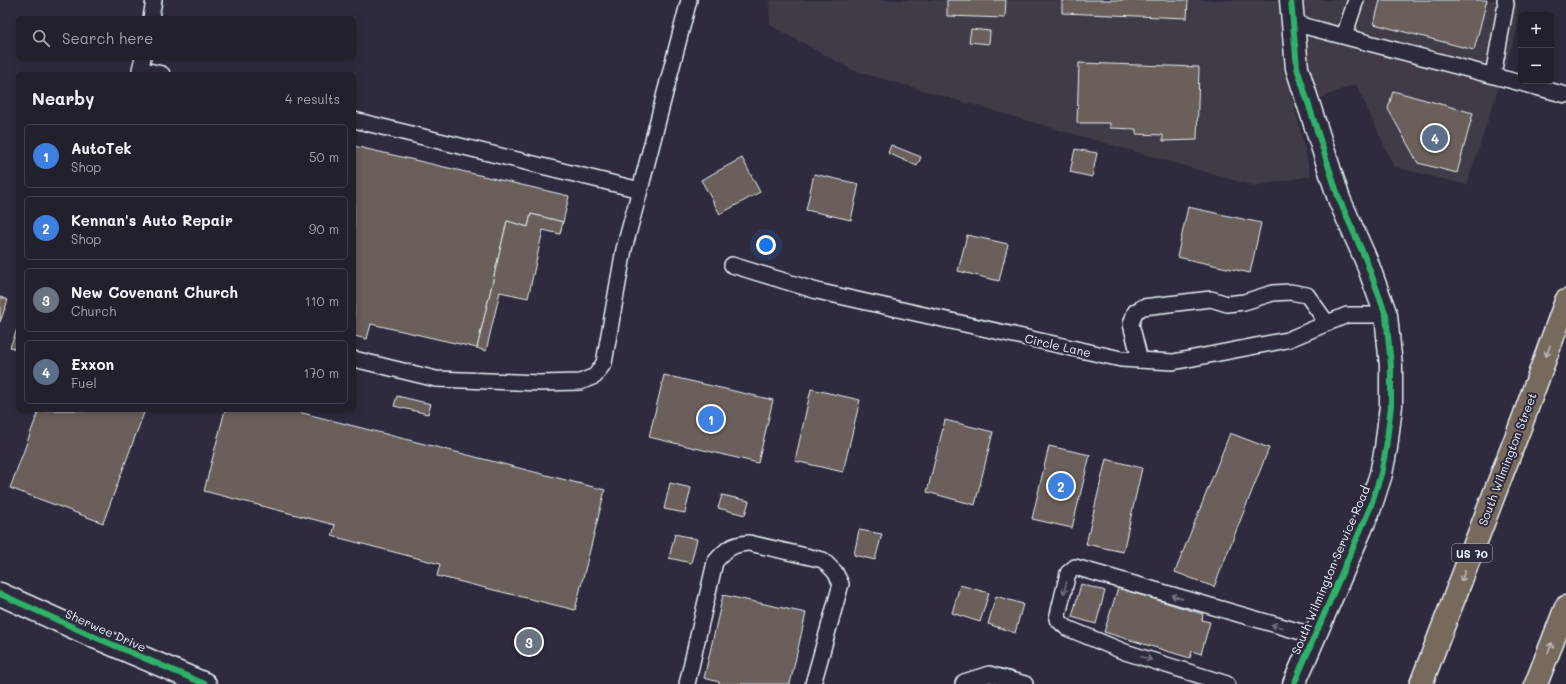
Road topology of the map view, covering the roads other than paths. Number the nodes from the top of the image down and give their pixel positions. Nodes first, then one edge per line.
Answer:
1 (154, 0) edge
2 (689, 0) edge
3 (1291, 0) edge
4 (1356, 0) edge
5 (1505, 0) edge
6 (151, 16) edge
7 (1293, 23) junction
8 (1344, 36) junction
9 (142, 60) edge
10 (153, 72) edge
11 (1493, 75) junction
12 (1566, 95) edge
13 (356, 120) edge
14 (640, 190) junction
15 (732, 265) dead end
16 (1566, 302) edge
17 (1386, 315) junction
18 (1327, 323) junction
19 (356, 359) edge
20 (1140, 360) junction
21 (0, 594) edge
22 (1566, 607) edge
23 (1315, 636) junction
24 (205, 684) edge
25 (687, 684) edge
26 (813, 684) edge
27 (963, 684) edge
28 (1025, 684) edge
29 (1227, 684) edge
30 (1294, 684) edge
31 (1421, 684) edge
32 (1536, 684) edge

1 - 6 lane
2 - 14 lane
3 - 7 street, South Wilmington Service Road
4 - 8 lane
5 - 11 lane
7 - 8 lane
7 - 17 street, South Wilmington Service Road
8 - 11 lane
9 - 10 lane
11 - 12 lane
13 - 14 lane
14 - 19 lane
15 - 20 lane, Circle Lane
16 -> 31 highway, South Wilmington Street / US 70
17 - 18 lane, Circle Lane
17 - 23 street, South Wilmington Service Road
18 - 20 lane, Circle Lane
18 - 20 lane
21 - 24 street, Sherwee Drive
32 -> 22 highway
23 -> 29 lane
23 - 30 street, South Wilmington Service Road
25 - 26 lane
27 - 28 lane

